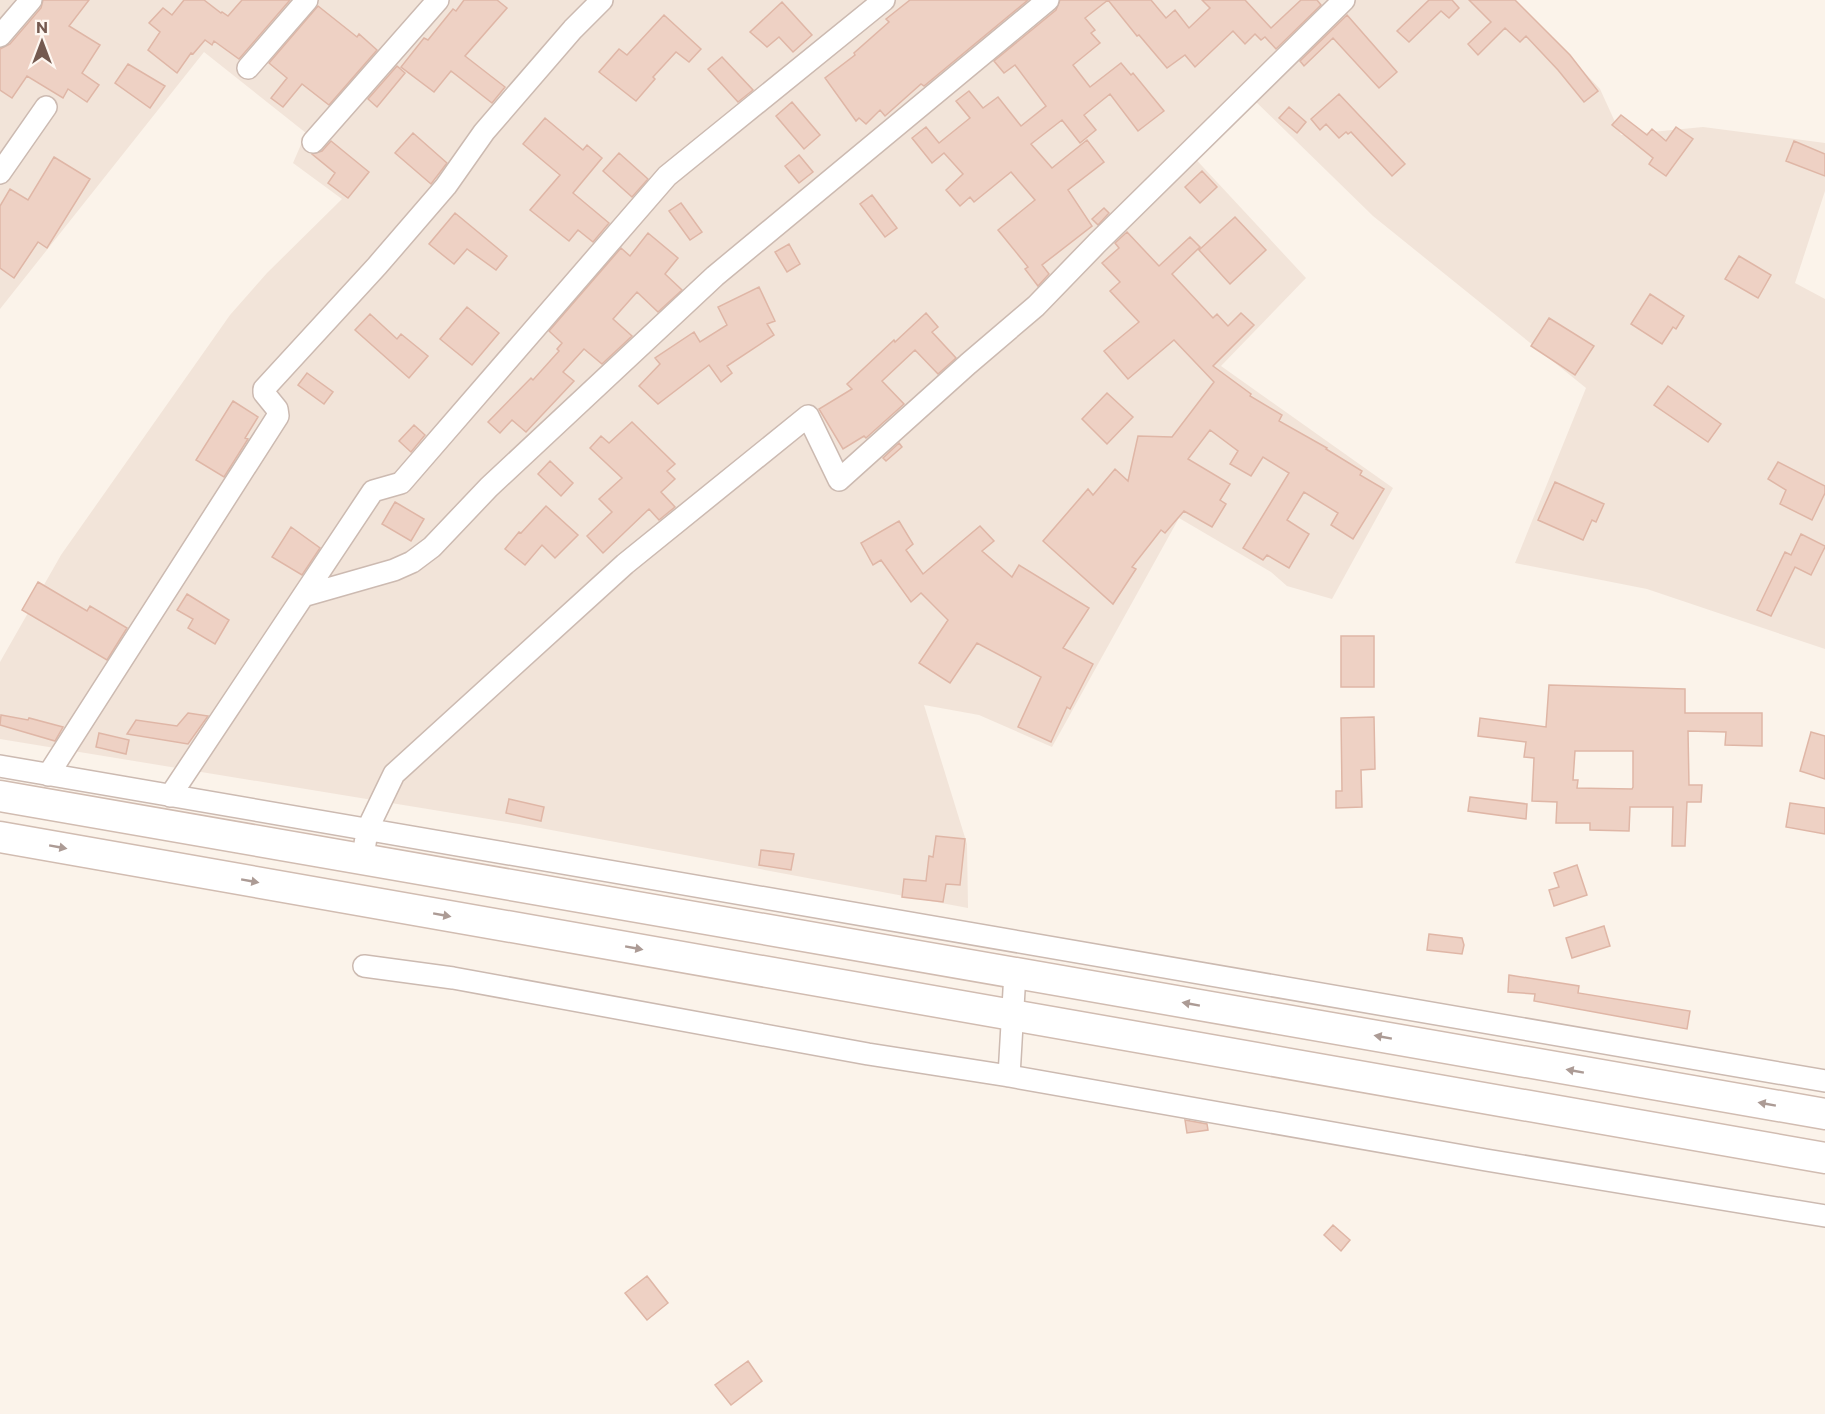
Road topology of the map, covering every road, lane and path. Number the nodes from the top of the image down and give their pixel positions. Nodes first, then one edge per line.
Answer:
1 (31, 0) edge
2 (307, 0) edge
3 (438, 0) edge
4 (602, 0) edge
5 (884, 0) edge
6 (1048, 0) edge
7 (1344, 0) edge
8 (0, 36) edge
9 (248, 69) dead end
10 (46, 107) dead end
11 (313, 142) dead end
12 (0, 173) edge
13 (303, 596) junction
14 (0, 766) edge
15 (48, 774) junction
16 (0, 796) edge
17 (170, 796) junction
18 (124, 818) junction
19 (367, 830) junction
20 (0, 837) edge
21 (115, 857) junction
22 (361, 859) junction
23 (364, 966) dead end
24 (1015, 973) junction
25 (1014, 1015) junction
26 (1009, 1076) junction
27 (1825, 1081) edge
28 (1825, 1114) edge
29 (1825, 1158) edge
30 (1825, 1216) edge

1 - 8 street
2 - 9 street
3 - 11 street
4 - 15 street
5 - 13 street
6 - 13 street
7 - 19 street
10 - 12 street
13 - 17 street
14 - 15 street
15 - 17 street
16 - 18 main road
17 - 19 street
18 - 21 main road
18 - 22 main road
19 - 22 street
19 - 27 street
20 -> 21 main road
21 -> 25 main road
22 - 24 main road
23 - 26 street
24 - 25 street
28 -> 24 main road
25 - 26 street
25 - 29 main road
26 - 30 street

